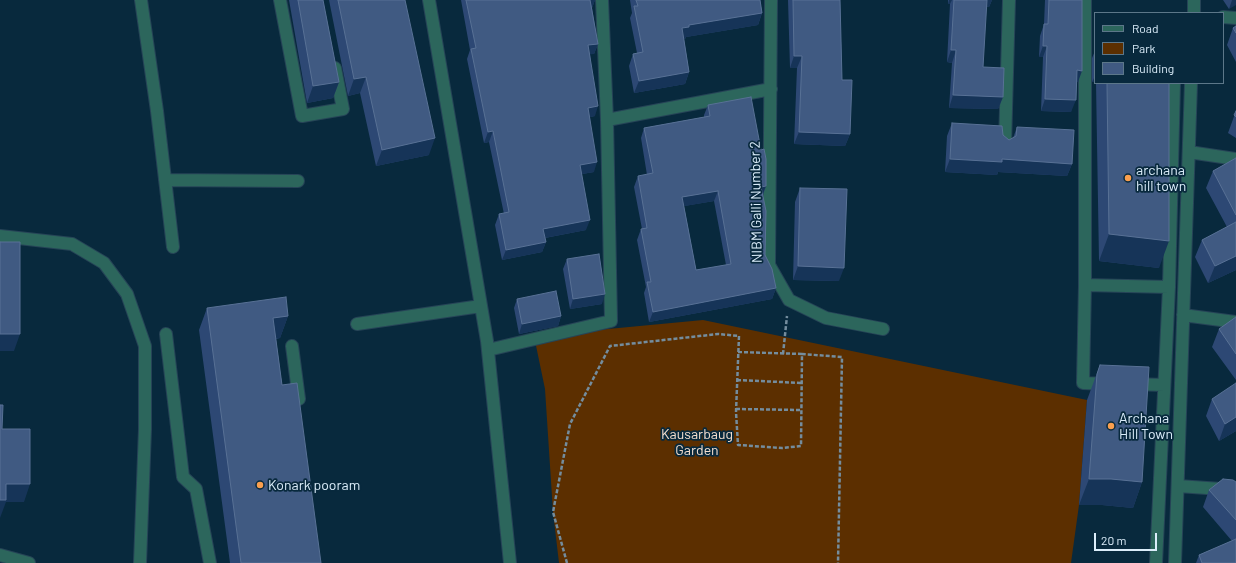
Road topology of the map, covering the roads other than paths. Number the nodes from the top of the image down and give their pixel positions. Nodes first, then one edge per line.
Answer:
1 (141, 0) edge
2 (280, 0) edge
3 (429, 0) edge
4 (602, 0) edge
5 (771, 0) edge
6 (1009, 0) edge
7 (1085, 0) edge
8 (1194, 0) edge
9 (1194, 12) edge
10 (1224, 17) edge
11 (1236, 18) edge
12 (1090, 51) edge
13 (332, 54) edge
14 (1174, 84) edge
15 (1191, 84) edge
16 (770, 89) junction
17 (607, 120) junction
18 (1005, 145) edge
19 (1189, 152) junction
20 (1236, 159) edge
21 (165, 180) junction
22 (298, 181) dead end
23 (0, 236) edge
24 (173, 247) dead end
25 (1085, 285) junction
26 (1169, 287) junction
27 (481, 306) junction
28 (1183, 315) junction
29 (1236, 322) edge
30 (357, 324) dead end
31 (883, 329) dead end
32 (166, 334) dead end
33 (292, 346) dead end
34 (488, 350) junction
35 (1164, 385) junction
36 (300, 408) edge
37 (1178, 486) junction
38 (1236, 490) edge
39 (0, 555) edge
40 (29, 563) edge
41 (140, 563) edge
42 (210, 563) edge
43 (510, 563) edge
44 (1156, 563) edge
45 (1175, 563) edge

1 - 21 street
2 - 13 street
3 - 27 street
4 - 17 street
5 - 16 street, NIBM Galli Number 2
6 - 18 street
7 - 12 street
8 - 9 street
10 - 11 street
12 - 25 street
14 - 26 street
15 - 19 street
16 - 17 street
16 - 31 street, NIBM Galli Number 2
17 - 34 street
19 - 20 street
19 - 28 street
21 - 22 street
21 - 24 street
23 - 41 street
25 - 26 street
25 - 35 street
26 - 35 street
27 - 30 street
27 - 34 street
28 - 29 street
28 - 37 street
32 - 42 street
33 - 36 street
34 - 43 street
35 - 44 street
37 - 38 street
37 - 45 street
39 - 40 street

